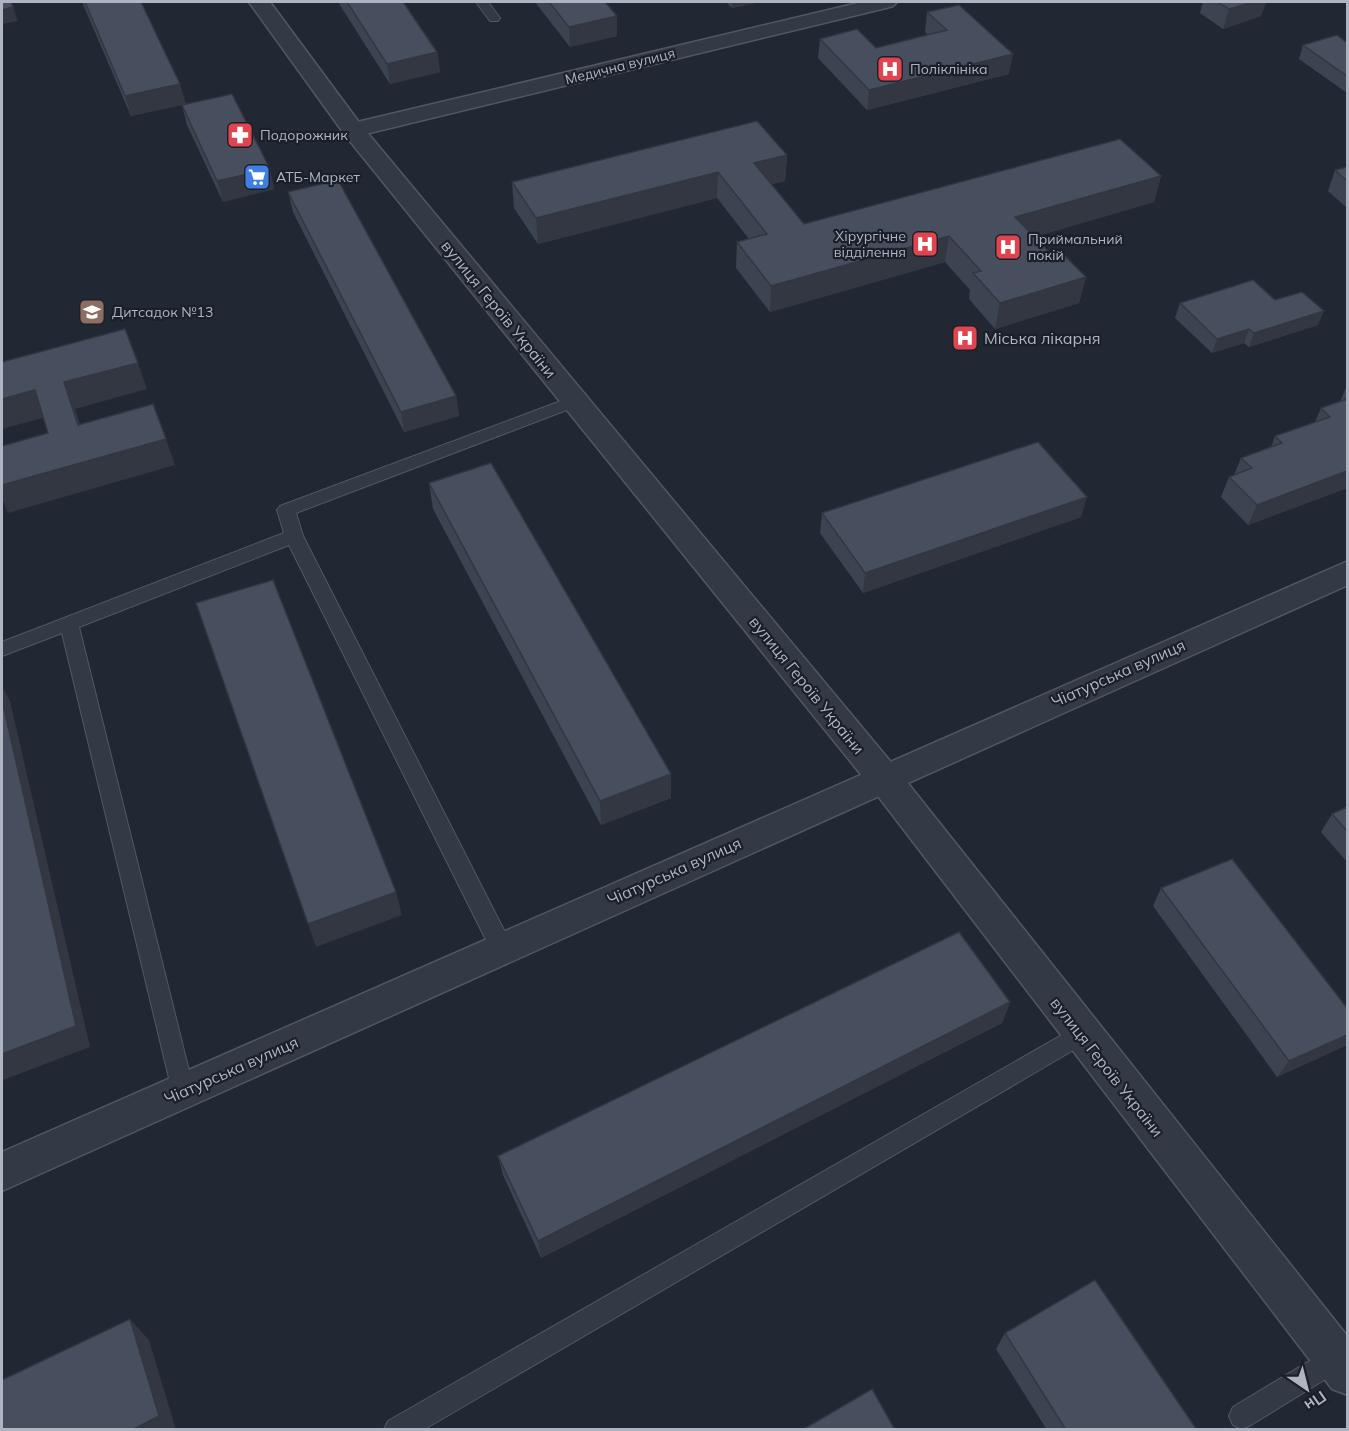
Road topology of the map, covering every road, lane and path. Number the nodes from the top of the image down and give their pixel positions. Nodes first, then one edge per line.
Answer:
1 (260, 2) edge
2 (482, 2) edge
3 (886, 2) edge
4 (494, 18) dead end
5 (353, 130) junction
6 (574, 401) junction
7 (294, 536) junction
8 (1347, 572) edge
9 (69, 622) junction
10 (2, 649) edge
11 (883, 777) junction
12 (502, 949) junction
13 (1081, 1034) junction
14 (182, 1091) junction
15 (2, 1172) edge
16 (1342, 1366) edge
17 (1242, 1416) dead end
18 (397, 1430) edge

1 - 5 street, вулиця Героїв України
2 - 4 lane
3 - 5 street, Медична вулиця
5 - 6 street, вулиця Героїв України
6 - 7 lane
6 - 11 street, вулиця Героїв України
7 - 9 lane
7 - 12 lane
8 - 11 street, Чіатурська вулиця
9 - 10 lane
9 - 14 lane
11 - 12 street, Чіатурська вулиця
11 - 13 street, вулиця Героїв України
12 - 14 street, Чіатурська вулиця
13 - 16 street, вулиця Героїв України
13 - 18 lane
14 - 15 street, Чіатурська вулиця
16 - 17 lane

